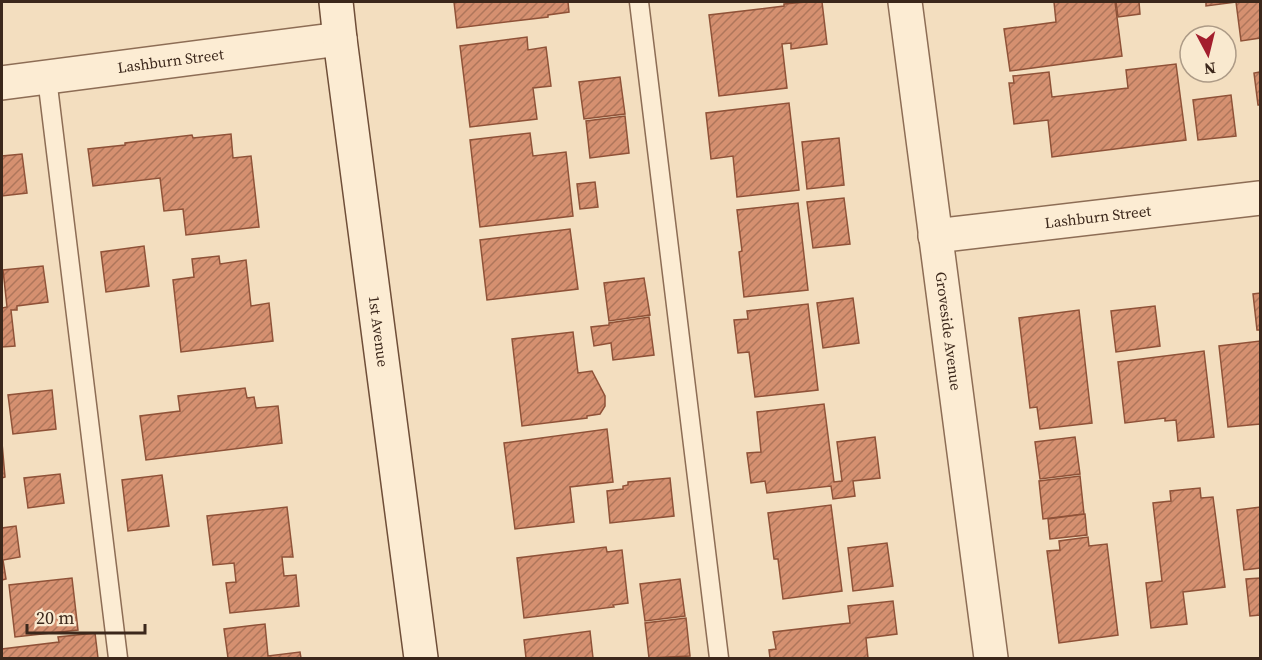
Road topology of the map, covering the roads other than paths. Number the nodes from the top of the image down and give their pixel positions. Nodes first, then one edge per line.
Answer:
1 (336, 2) edge
2 (639, 2) edge
3 (905, 2) edge
4 (340, 39) junction
5 (47, 78) junction
6 (2, 83) edge
7 (1260, 198) edge
8 (935, 236) junction
9 (117, 658) edge
10 (421, 658) edge
11 (719, 658) edge
12 (991, 658) edge

1 - 4 street, 1st Avenue
2 - 11 lane
3 - 8 street, Groveside Avenue
4 - 5 street, Lashburn Street
4 - 10 street, 1st Avenue
5 - 6 street, Lashburn Street
5 - 9 lane
7 - 8 street, Lashburn Street
8 - 12 street, Groveside Avenue

